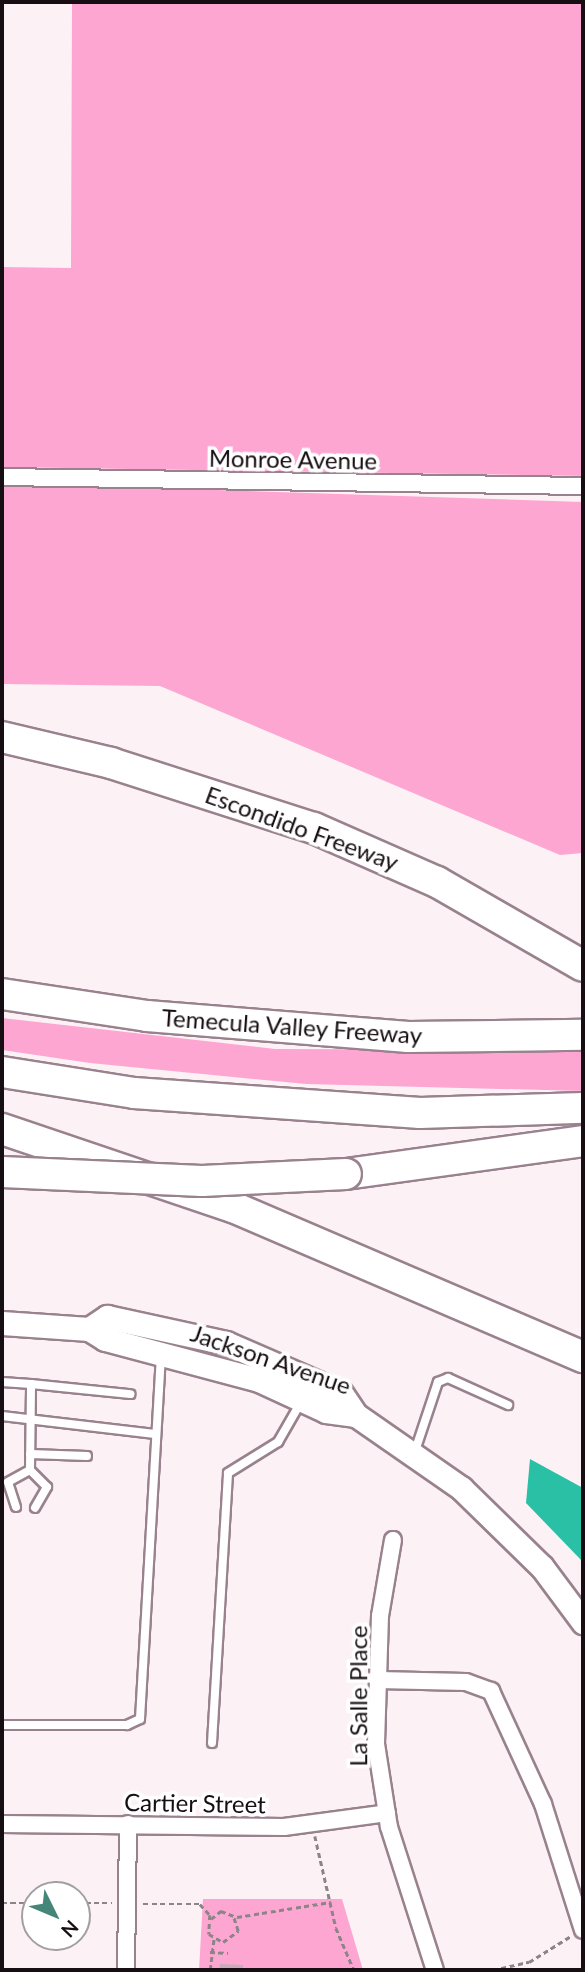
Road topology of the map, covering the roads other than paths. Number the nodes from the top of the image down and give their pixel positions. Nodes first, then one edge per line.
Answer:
1 (2, 477) edge
2 (583, 486) edge
3 (2, 737) edge
4 (583, 965) edge
5 (2, 995) edge
6 (583, 1035) edge
7 (2, 1072) edge
8 (583, 1108) edge
9 (2, 1129) edge
10 (583, 1141) edge
11 (2, 1172) edge
12 (2, 1323) edge
13 (89, 1329) junction
14 (161, 1351) junction
15 (583, 1357) edge
16 (2, 1382) edge
17 (31, 1384) junction
18 (306, 1388) junction
19 (130, 1394) dead end
20 (508, 1405) dead end
21 (2, 1416) edge
22 (30, 1417) junction
23 (155, 1434) junction
24 (30, 1454) junction
25 (414, 1454) junction
26 (87, 1456) dead end
27 (30, 1470) junction
28 (16, 1507) dead end
29 (35, 1508) dead end
30 (393, 1540) dead end
31 (583, 1622) edge
32 (378, 1680) junction
33 (2, 1725) edge
34 (212, 1743) dead end
35 (387, 1813) junction
36 (2, 1824) edge
37 (128, 1824) junction
38 (583, 1929) edge
39 (125, 1970) edge
40 (435, 1970) edge

1 - 2 street, Monroe Avenue
3 - 4 highway, Escondido Freeway
5 - 6 highway, Temecula Valley Freeway
7 - 8 highway
9 - 15 highway
10 - 11 highway, bridge
12 - 13 main road, Jackson Avenue
13 - 14 main road, Jackson Avenue
13 - 18 main road, Jackson Avenue
14 - 18 main road, Jackson Avenue
14 - 23 lane
16 - 17 lane
17 - 19 lane
17 - 22 lane
18 - 25 main road, Jackson Avenue
18 - 34 lane
20 - 25 lane
21 - 22 lane
22 - 23 lane
22 - 24 lane
23 - 33 lane
24 - 26 lane
24 - 27 lane
25 - 31 main road, Jackson Avenue
27 - 28 lane
27 - 29 lane
30 - 32 street, La Salle Place
32 - 35 street, La Salle Place
32 - 38 street
35 - 37 street, Cartier Street
35 - 40 street, La Salle Place
36 - 37 street, Cartier Street
37 - 39 street

